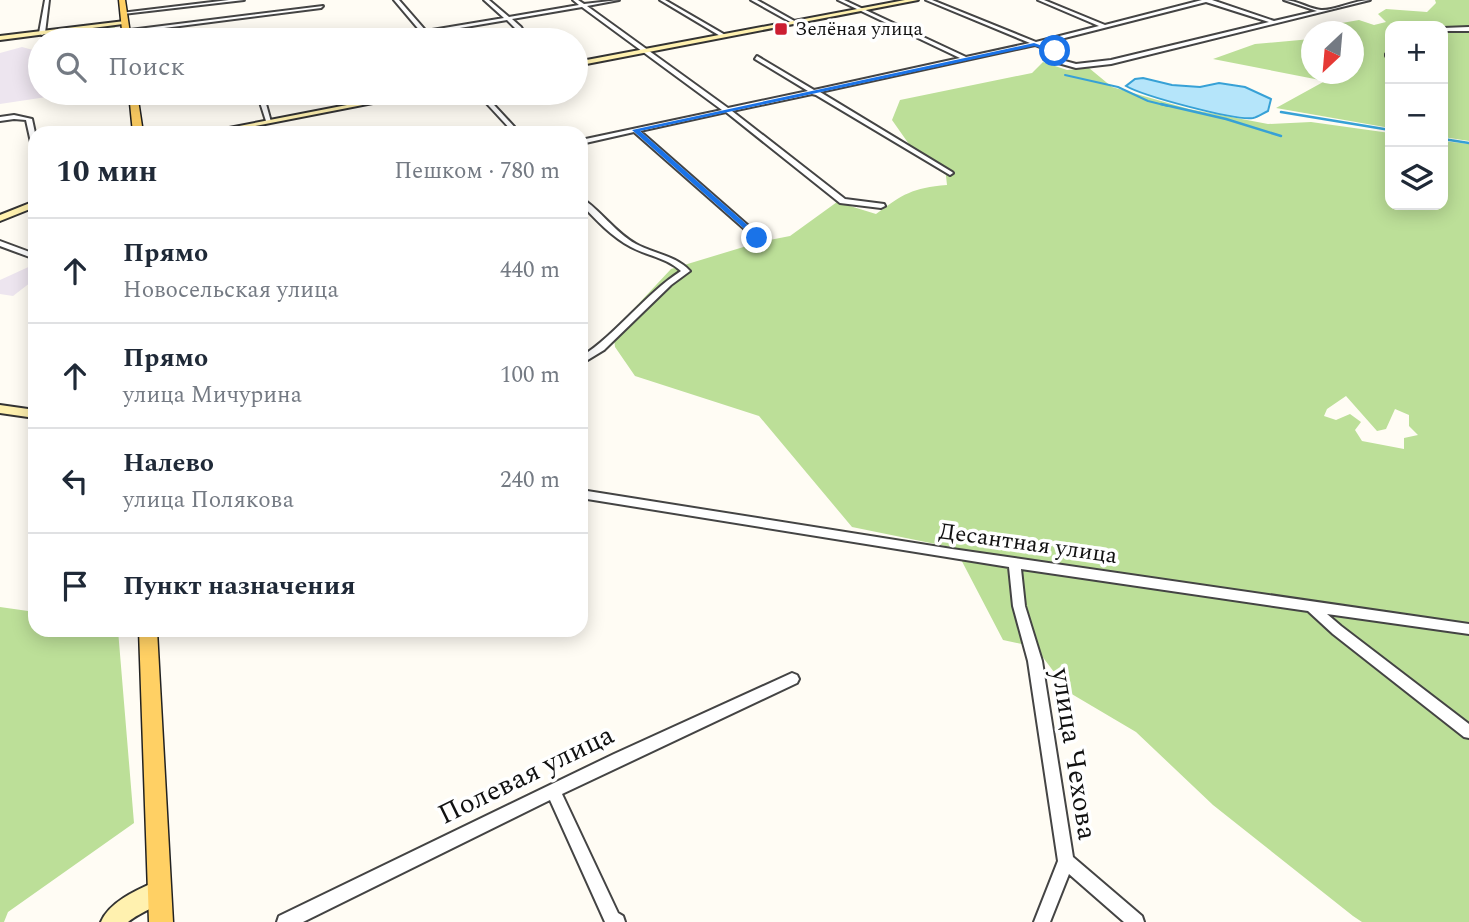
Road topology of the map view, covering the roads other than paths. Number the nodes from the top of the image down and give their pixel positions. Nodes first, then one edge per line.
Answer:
1 (47, 0) edge
2 (122, 0) edge
3 (242, 0) edge
4 (396, 0) edge
5 (486, 0) edge
6 (575, 0) edge
7 (617, 0) edge
8 (662, 0) edge
9 (753, 0) edge
10 (840, 0) edge
11 (915, 0) edge
12 (928, 0) edge
13 (1040, 0) edge
14 (1207, 0) edge
15 (1286, 0) edge
16 (1368, 0) edge
17 (582, 6) junction
18 (321, 7) dead end
19 (862, 10) junction
20 (1322, 11) junction
21 (507, 18) junction
22 (124, 22) junction
23 (796, 23) junction
24 (1275, 23) junction
25 (1103, 26) junction
26 (43, 28) edge
27 (79, 28) edge
28 (125, 28) edge
29 (421, 28) edge
30 (448, 28) edge
31 (517, 28) edge
32 (1469, 29) edge
33 (1448, 30) edge
34 (28, 35) edge
35 (723, 36) junction
36 (0, 38) edge
37 (1034, 44) junction
38 (646, 51) junction
39 (757, 58) dead end
40 (966, 59) junction
41 (588, 62) edge
42 (816, 93) junction
43 (134, 105) edge
44 (264, 105) edge
45 (351, 105) edge
46 (491, 105) edge
47 (728, 111) junction
48 (0, 119) edge
49 (269, 121) junction
50 (30, 126) edge
51 (137, 126) edge
52 (243, 126) edge
53 (511, 126) edge
54 (635, 130) junction
55 (588, 140) edge
56 (950, 173) dead end
57 (881, 206) dead end
58 (28, 207) edge
59 (588, 207) edge
60 (0, 218) edge
61 (757, 238) dead end
62 (0, 243) edge
63 (28, 254) edge
64 (588, 356) edge
65 (0, 409) edge
66 (28, 413) edge
67 (588, 495) edge
68 (1016, 564) junction
69 (1312, 607) junction
70 (1469, 629) edge
71 (148, 637) edge
72 (792, 679) dead end
73 (1469, 732) edge
74 (554, 793) junction
75 (1066, 861) junction
76 (159, 891) junction
77 (112, 922) edge
78 (161, 922) edge
79 (285, 922) edge
80 (617, 922) edge
81 (1041, 922) edge
82 (1136, 922) edge

1 - 26 street
2 - 22 main road
3 - 22 street
4 - 29 street
5 - 21 street
6 - 17 street
7 - 17 street
8 - 35 street
9 - 23 street
10 - 19 street
11 - 19 street
12 - 37 street
13 - 25 street
14 - 24 street
14 - 25 street
15 - 20 street
16 - 20 street
17 - 21 street
17 - 38 street
18 - 22 street
19 - 23 street
19 - 40 street
20 - 24 street
21 - 30 street
21 - 31 street
22 - 27 street
22 - 28 main road
23 - 35 street
24 - 37 street
25 - 37 street
32 - 33 street
34 - 36 street
35 - 38 street
37 - 40 street
38 - 41 street
38 - 47 street
39 - 42 street
40 - 42 street
42 - 47 street
42 - 56 street
43 - 51 main road
44 - 49 street
45 - 49 street
46 - 53 street
47 - 54 street
47 - 57 street
48 - 50 street
49 - 52 street
54 - 55 street
54 - 61 street
58 - 60 street
59 - 64 street
62 - 63 street
65 - 66 street
67 - 68 street, Десантная улица
68 - 69 street, Десантная улица
68 - 75 street, улица Чехова
69 - 70 street, Десантная улица
69 - 73 street
71 - 76 main road
72 - 74 street, Полевая улица
74 - 79 street, Полевая улица
74 - 80 street
75 - 81 street
75 - 82 street, улица Чехова
76 - 77 street
76 - 78 main road

